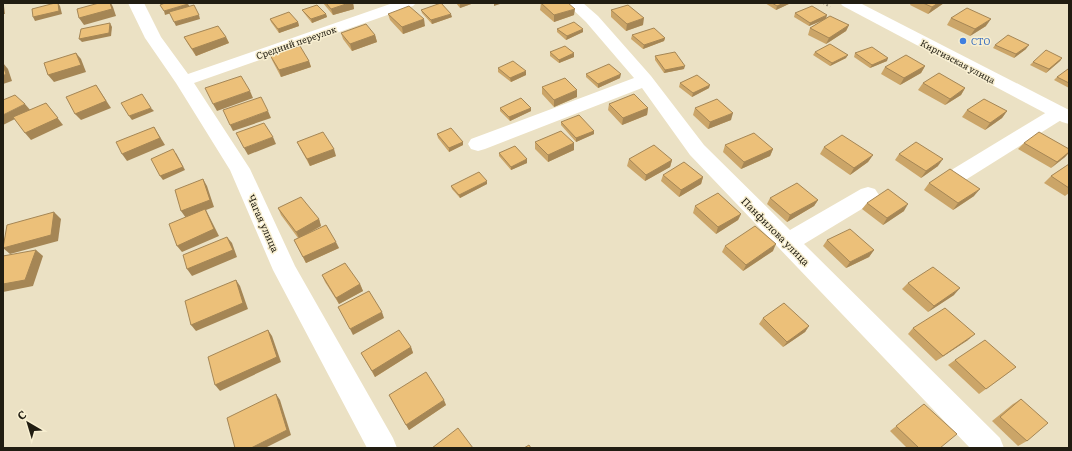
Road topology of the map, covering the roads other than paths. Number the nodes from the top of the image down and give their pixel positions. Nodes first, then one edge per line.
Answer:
1 (136, 3) edge
2 (574, 3) edge
3 (848, 3) edge
4 (402, 4) edge
5 (645, 80) junction
6 (184, 81) junction
7 (1064, 116) edge
8 (478, 144) dead end
9 (960, 174) edge
10 (868, 195) dead end
11 (788, 242) junction
12 (383, 448) edge
13 (990, 448) edge

1 - 6 street, Чагая улица
2 - 5 street, Панфилова улица
3 - 7 street, Киргизская улица
4 - 6 street, Средний переулок
5 - 8 street
5 - 11 street, Панфилова улица
6 - 12 street, Чагая улица
7 - 9 street
10 - 11 street
11 - 13 street, Панфилова улица

